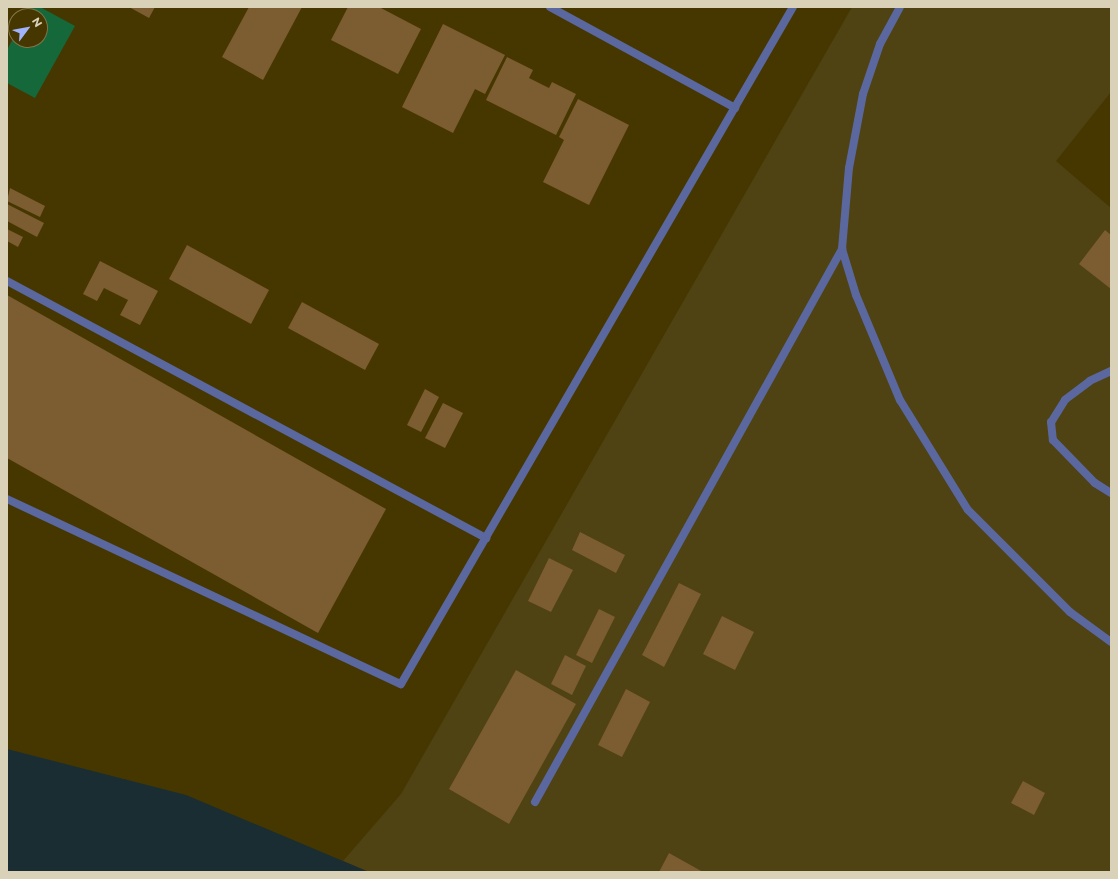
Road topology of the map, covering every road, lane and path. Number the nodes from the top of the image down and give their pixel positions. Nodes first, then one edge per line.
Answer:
1 (550, 7) edge
2 (793, 7) edge
3 (900, 7) edge
4 (735, 108) junction
5 (842, 249) junction
6 (7, 281) edge
7 (1111, 372) edge
8 (1111, 493) edge
9 (7, 499) edge
10 (486, 538) junction
11 (1111, 642) edge
12 (535, 802) dead end

1 - 4 street
2 - 4 street
3 - 5 street
4 - 10 street
5 - 11 street
5 - 12 street
6 - 10 street
7 - 8 street
9 - 10 street

